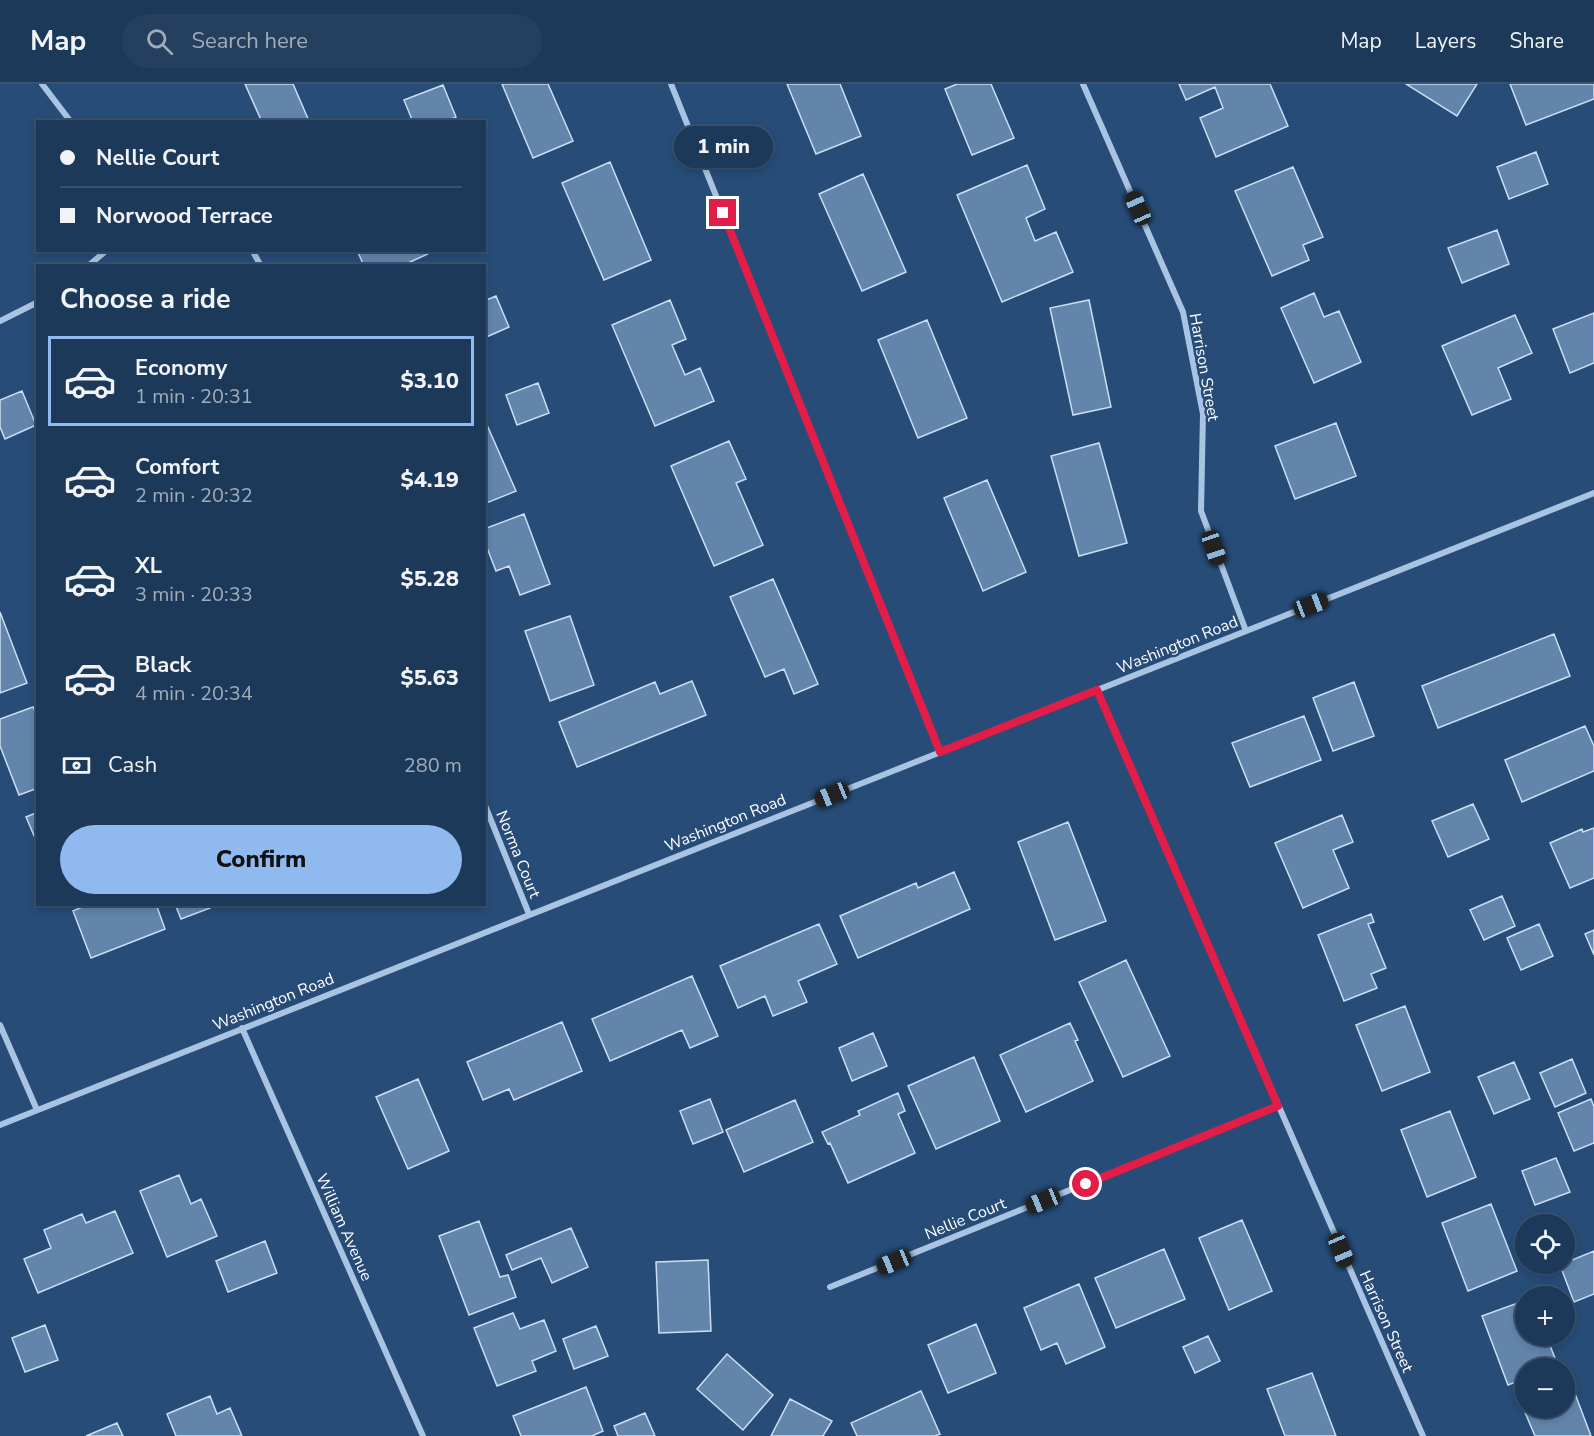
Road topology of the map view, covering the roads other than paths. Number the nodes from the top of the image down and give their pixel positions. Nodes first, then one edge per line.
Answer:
1 (42, 84) edge
2 (671, 84) edge
3 (1083, 84) edge
4 (69, 120) edge
5 (105, 252) edge
6 (90, 264) edge
7 (36, 303) edge
8 (0, 321) edge
9 (1594, 493) edge
10 (1246, 631) junction
11 (1097, 690) junction
12 (940, 752) junction
13 (486, 808) edge
14 (529, 914) junction
15 (0, 1025) edge
16 (242, 1028) junction
17 (1278, 1106) junction
18 (37, 1110) junction
19 (0, 1125) edge
20 (830, 1287) dead end
21 (423, 1436) edge
22 (1423, 1436) edge

1 - 4 street
2 - 12 street
3 - 10 street, Harrison Street
5 - 6 street
7 - 8 street
9 - 10 street, Washington Road
10 - 11 street, Washington Road
11 - 12 street, Washington Road
11 - 17 street, Harrison Street
12 - 14 street, Washington Road
13 - 14 street, Norma Court
14 - 16 street, Washington Road
15 - 18 street
16 - 18 street, Washington Road
16 - 21 street, William Avenue
17 - 20 street, Nellie Court
17 - 22 street, Harrison Street
18 - 19 street, Washington Road

